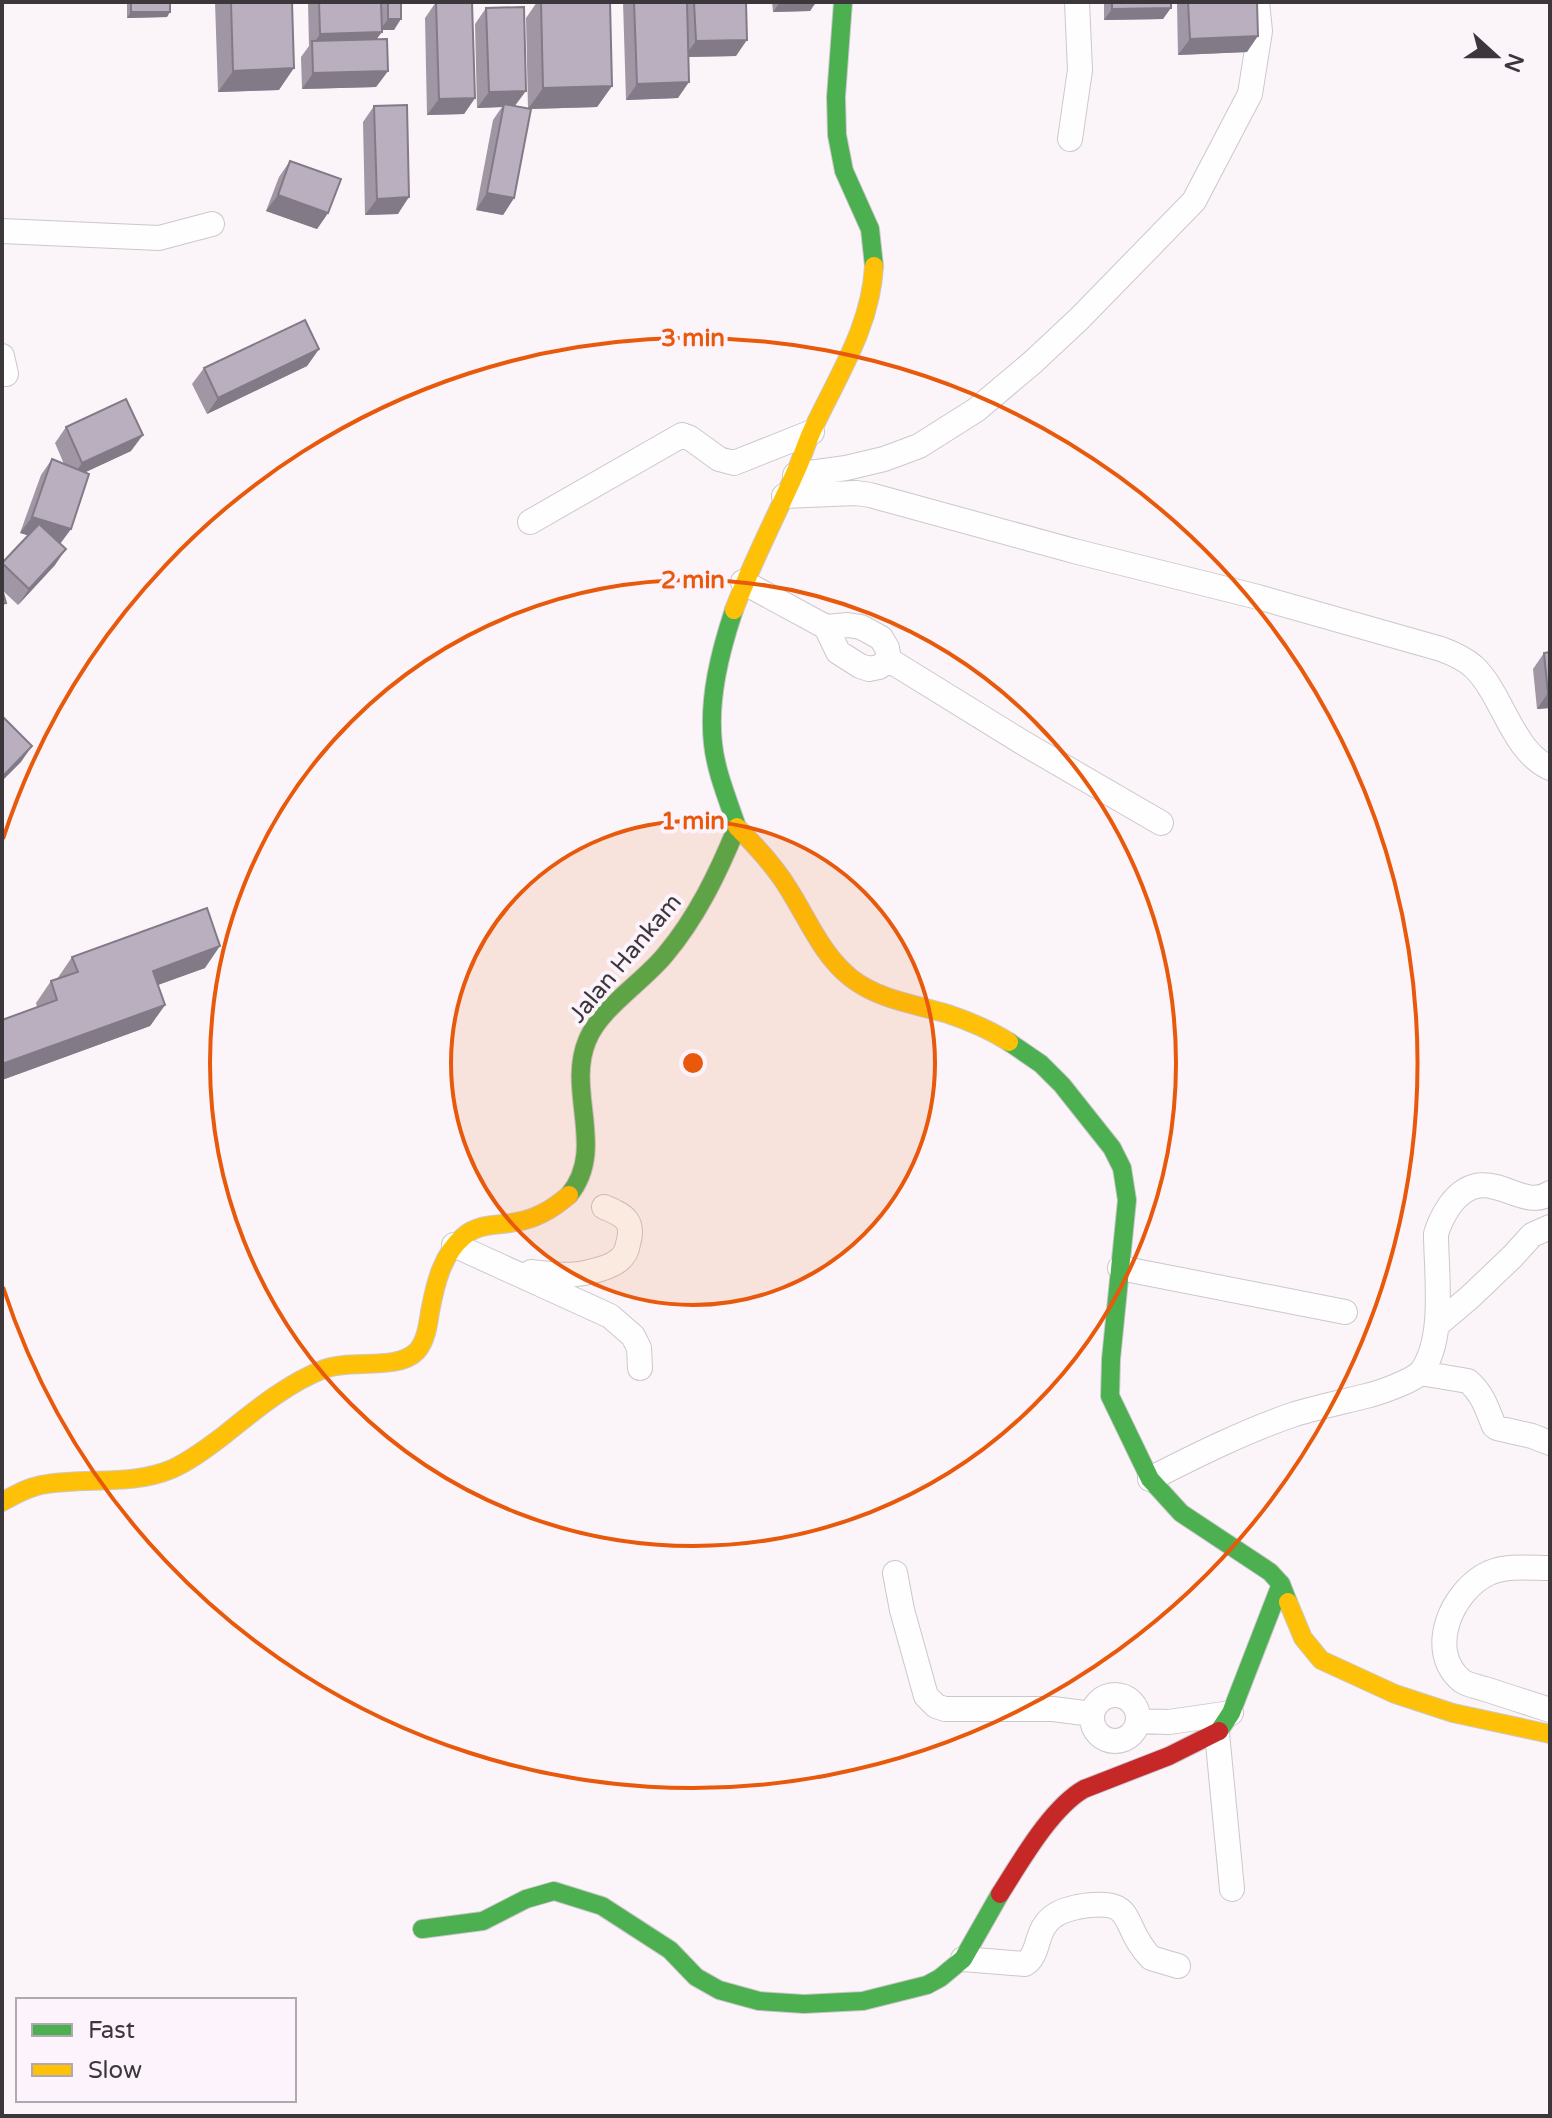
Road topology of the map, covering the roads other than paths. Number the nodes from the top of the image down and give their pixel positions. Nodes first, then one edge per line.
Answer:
1 (843, 2) edge
2 (1077, 2) edge
3 (1257, 2) edge
4 (1070, 139) dead end
5 (212, 224) dead end
6 (2, 231) edge
7 (812, 432) junction
8 (790, 486) junction
9 (530, 522) dead end
10 (743, 582) junction
11 (826, 627) junction
12 (889, 660) junction
13 (1550, 768) edge
14 (1161, 823) dead end
15 (737, 827) junction
16 (1550, 1193) edge
17 (604, 1207) dead end
18 (1550, 1227) edge
19 (454, 1245) junction
20 (1120, 1268) junction
21 (509, 1269) junction
22 (1345, 1312) dead end
23 (1437, 1325) junction
24 (640, 1368) dead end
25 (1420, 1373) junction
26 (1550, 1443) edge
27 (1150, 1479) junction
28 (2, 1502) edge
29 (1550, 1568) edge
30 (895, 1573) dead end
31 (1281, 1584) junction
32 (1463, 1682) junction
33 (1550, 1710) edge
34 (1231, 1713) junction
35 (1453, 1713) junction
36 (1217, 1733) junction
37 (1550, 1734) edge
38 (1232, 1889) dead end
39 (422, 1929) dead end
40 (963, 1959) junction
41 (1178, 1966) dead end

1 - 7 street
2 - 4 street
3 - 8 street
5 - 6 street
7 - 8 street
7 - 9 street
8 - 10 street
8 - 13 street
10 - 11 street
10 - 15 street
11 - 12 street
11 - 12 street
12 - 14 street
15 - 19 street, Jalan Hankam
15 - 20 street
16 - 23 street
17 - 21 street
18 - 23 street
19 - 21 street
19 - 28 street
20 - 22 street
20 - 27 street
21 - 24 street
23 - 25 street
25 - 26 street
25 - 27 street
27 - 31 street
29 - 32 street
30 - 34 street
31 - 34 street
31 - 35 street
32 - 33 street
32 - 35 street
34 - 36 street
35 - 37 street
36 - 38 street
36 - 40 street
39 - 40 street
40 - 41 street

